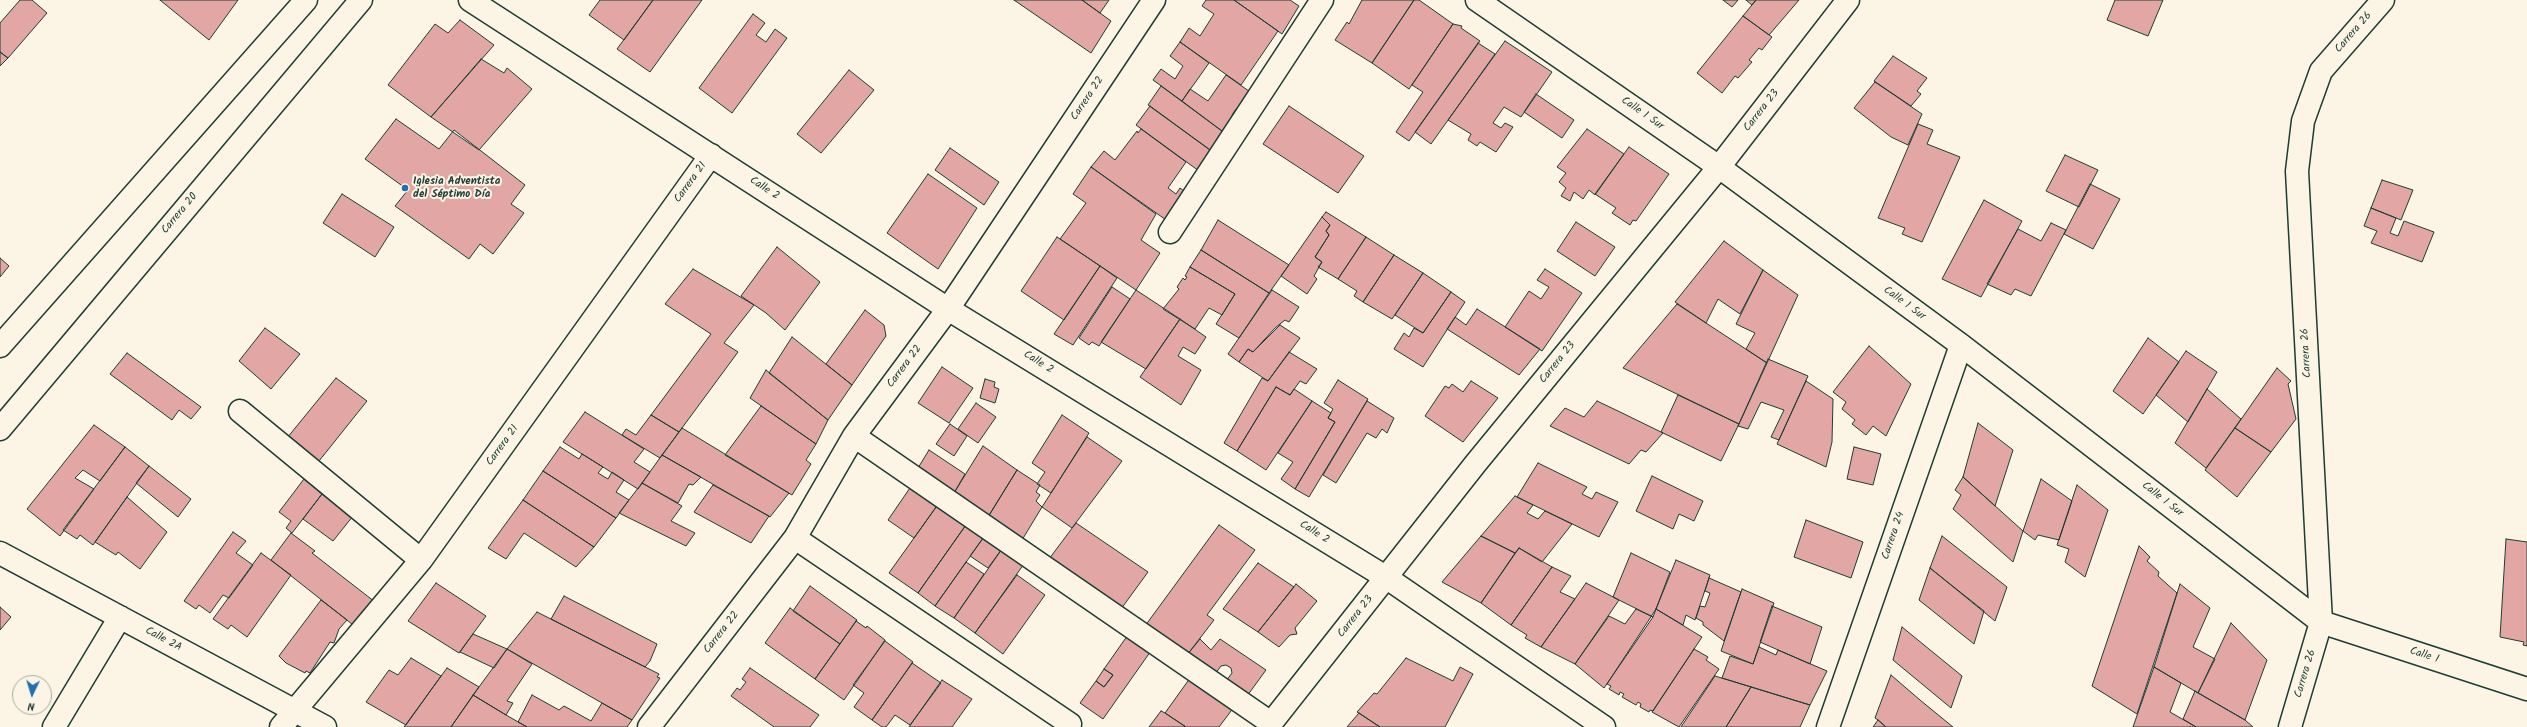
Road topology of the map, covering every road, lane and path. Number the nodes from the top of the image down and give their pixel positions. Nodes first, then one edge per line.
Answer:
1 (306, 0) edge
2 (361, 0) edge
3 (470, 0) edge
4 (1154, 0) edge
5 (1322, 0) edge
6 (1477, 0) edge
7 (1848, 0) edge
8 (2383, 0) edge
9 (711, 155) junction
10 (1718, 167) junction
11 (1170, 232) dead end
12 (948, 309) junction
13 (1960, 345) junction
14 (0, 346) edge
15 (240, 411) dead end
16 (0, 429) edge
17 (854, 436) junction
18 (795, 538) junction
19 (0, 554) edge
20 (421, 560) junction
21 (1387, 578) junction
22 (120, 617) junction
23 (2321, 622) junction
24 (2527, 689) edge
25 (294, 710) junction
26 (1070, 724) dead end
27 (1270, 725) edge
28 (54, 727) edge
29 (281, 727) edge
30 (325, 727) edge
31 (649, 727) edge
32 (1604, 727) edge
33 (1828, 727) edge
34 (2290, 727) edge

1 - 14 street
2 - 16 street, Carrera 20
3 - 9 street, Calle 2
4 - 12 street, Carrera 22
5 - 11 street
6 - 10 street, Calle 1 Sur
7 - 10 street, Carrera 23
8 - 23 street, Carrera 26
9 - 12 street, Calle 2
9 - 20 street, Carrera 21
10 - 13 street, Calle 1 Sur
10 - 21 street, Carrera 23
12 - 17 street, Carrera 22
12 - 21 street, Calle 2
13 - 23 street, Calle 1 Sur
13 - 33 street, Carrera 24
15 - 20 street
17 - 18 street, Carrera 22
17 - 27 street
18 - 26 street
18 - 31 street, Carrera 22
19 - 22 street, Calle 2A
20 - 25 street, Carrera 21
21 - 27 street, Carrera 23
21 - 32 street, Calle 2
22 - 25 street, Calle 2A
22 - 28 street
23 - 24 street, Calle 1
23 - 34 street, Carrera 26
25 - 29 street, Carrera 21
25 - 30 street, Calle 2A

